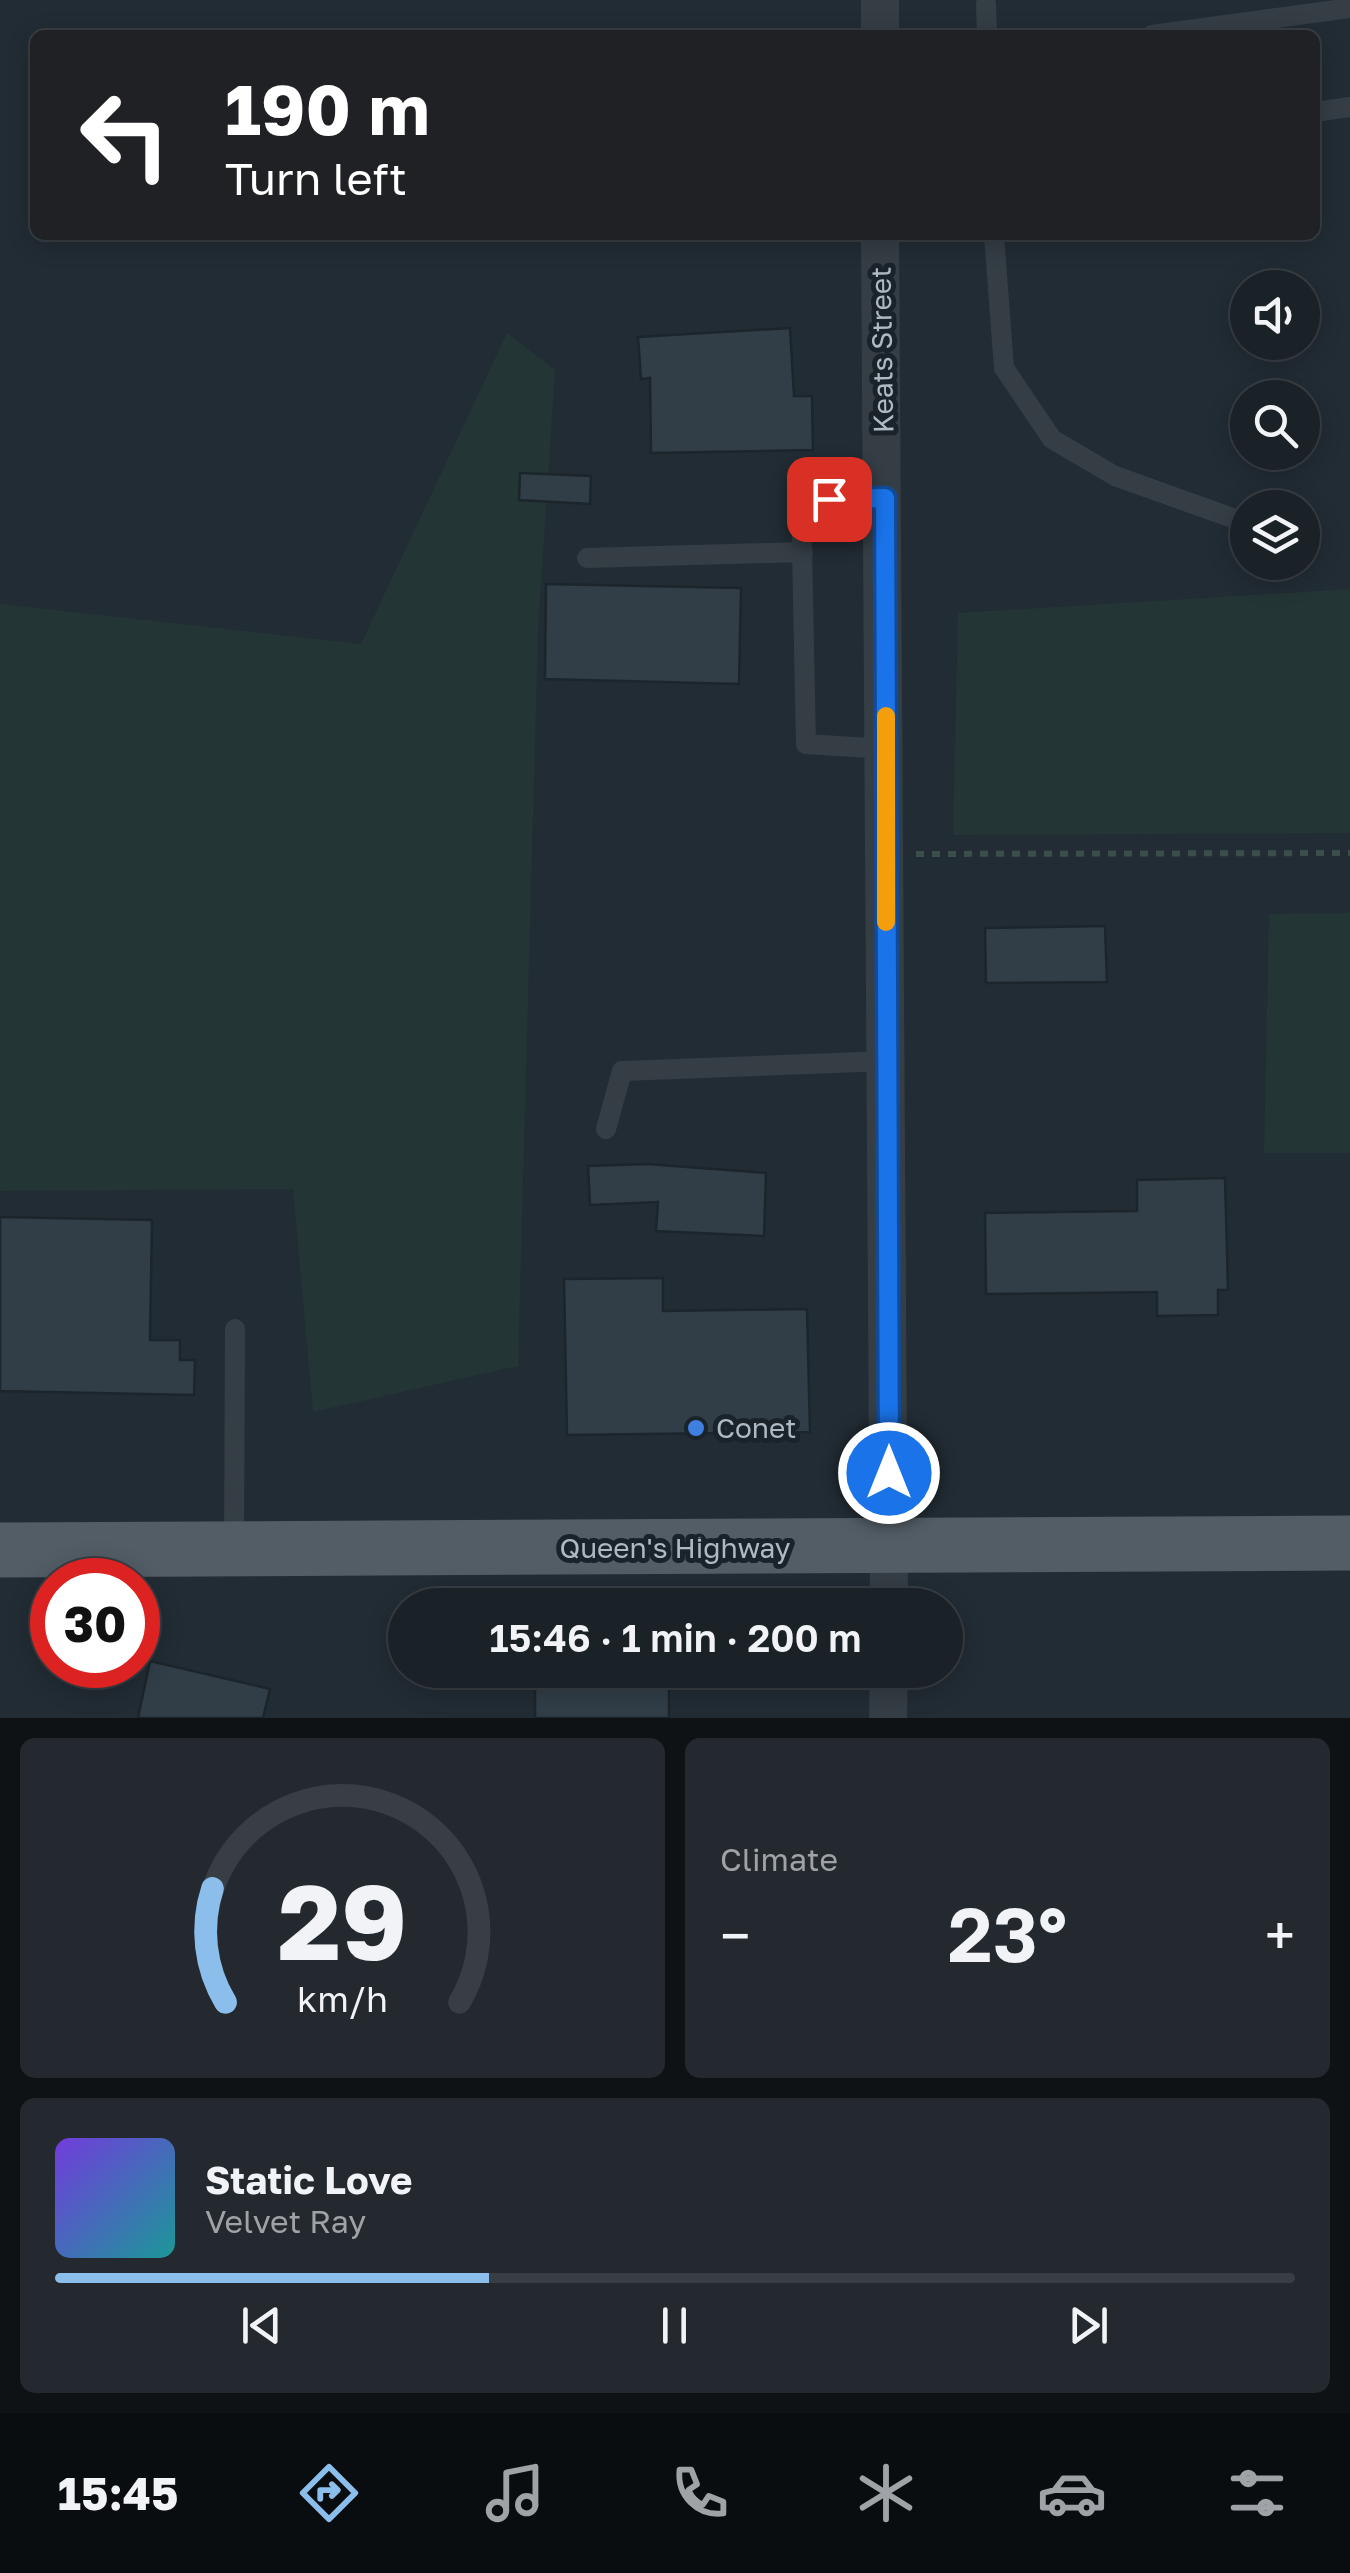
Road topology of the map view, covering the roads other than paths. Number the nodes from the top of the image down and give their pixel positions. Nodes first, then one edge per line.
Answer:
1 (880, 0) edge
2 (986, 4) dead end
3 (1350, 8) edge
4 (880, 30) edge
5 (986, 30) edge
6 (1189, 30) edge
7 (1350, 107) edge
8 (1320, 111) edge
9 (880, 240) edge
10 (994, 240) edge
11 (885, 498) junction
12 (1230, 517) edge
13 (802, 552) junction
14 (587, 558) dead end
15 (886, 749) junction
16 (887, 1061) junction
17 (606, 1129) dead end
18 (235, 1328) dead end
19 (1350, 1543) edge
20 (234, 1547) junction
21 (890, 1548) junction
22 (0, 1550) edge
23 (889, 1588) edge
24 (889, 1688) edge
25 (888, 1718) edge

1 - 4 street
2 - 5 lane
3 - 6 lane
7 - 8 lane
9 - 11 street, Keats Street
10 - 12 lane
11 - 13 lane
11 - 15 street, Keats Street
13 - 14 lane
13 - 15 lane
15 - 16 street, Keats Street
16 - 17 lane
16 - 21 street, Keats Street
18 - 20 lane
19 - 21 main road, Queen's Highway
20 - 21 main road, Queen's Highway
20 - 22 main road, Queen's Highway
21 - 23 street, Keats Street
24 - 25 street

